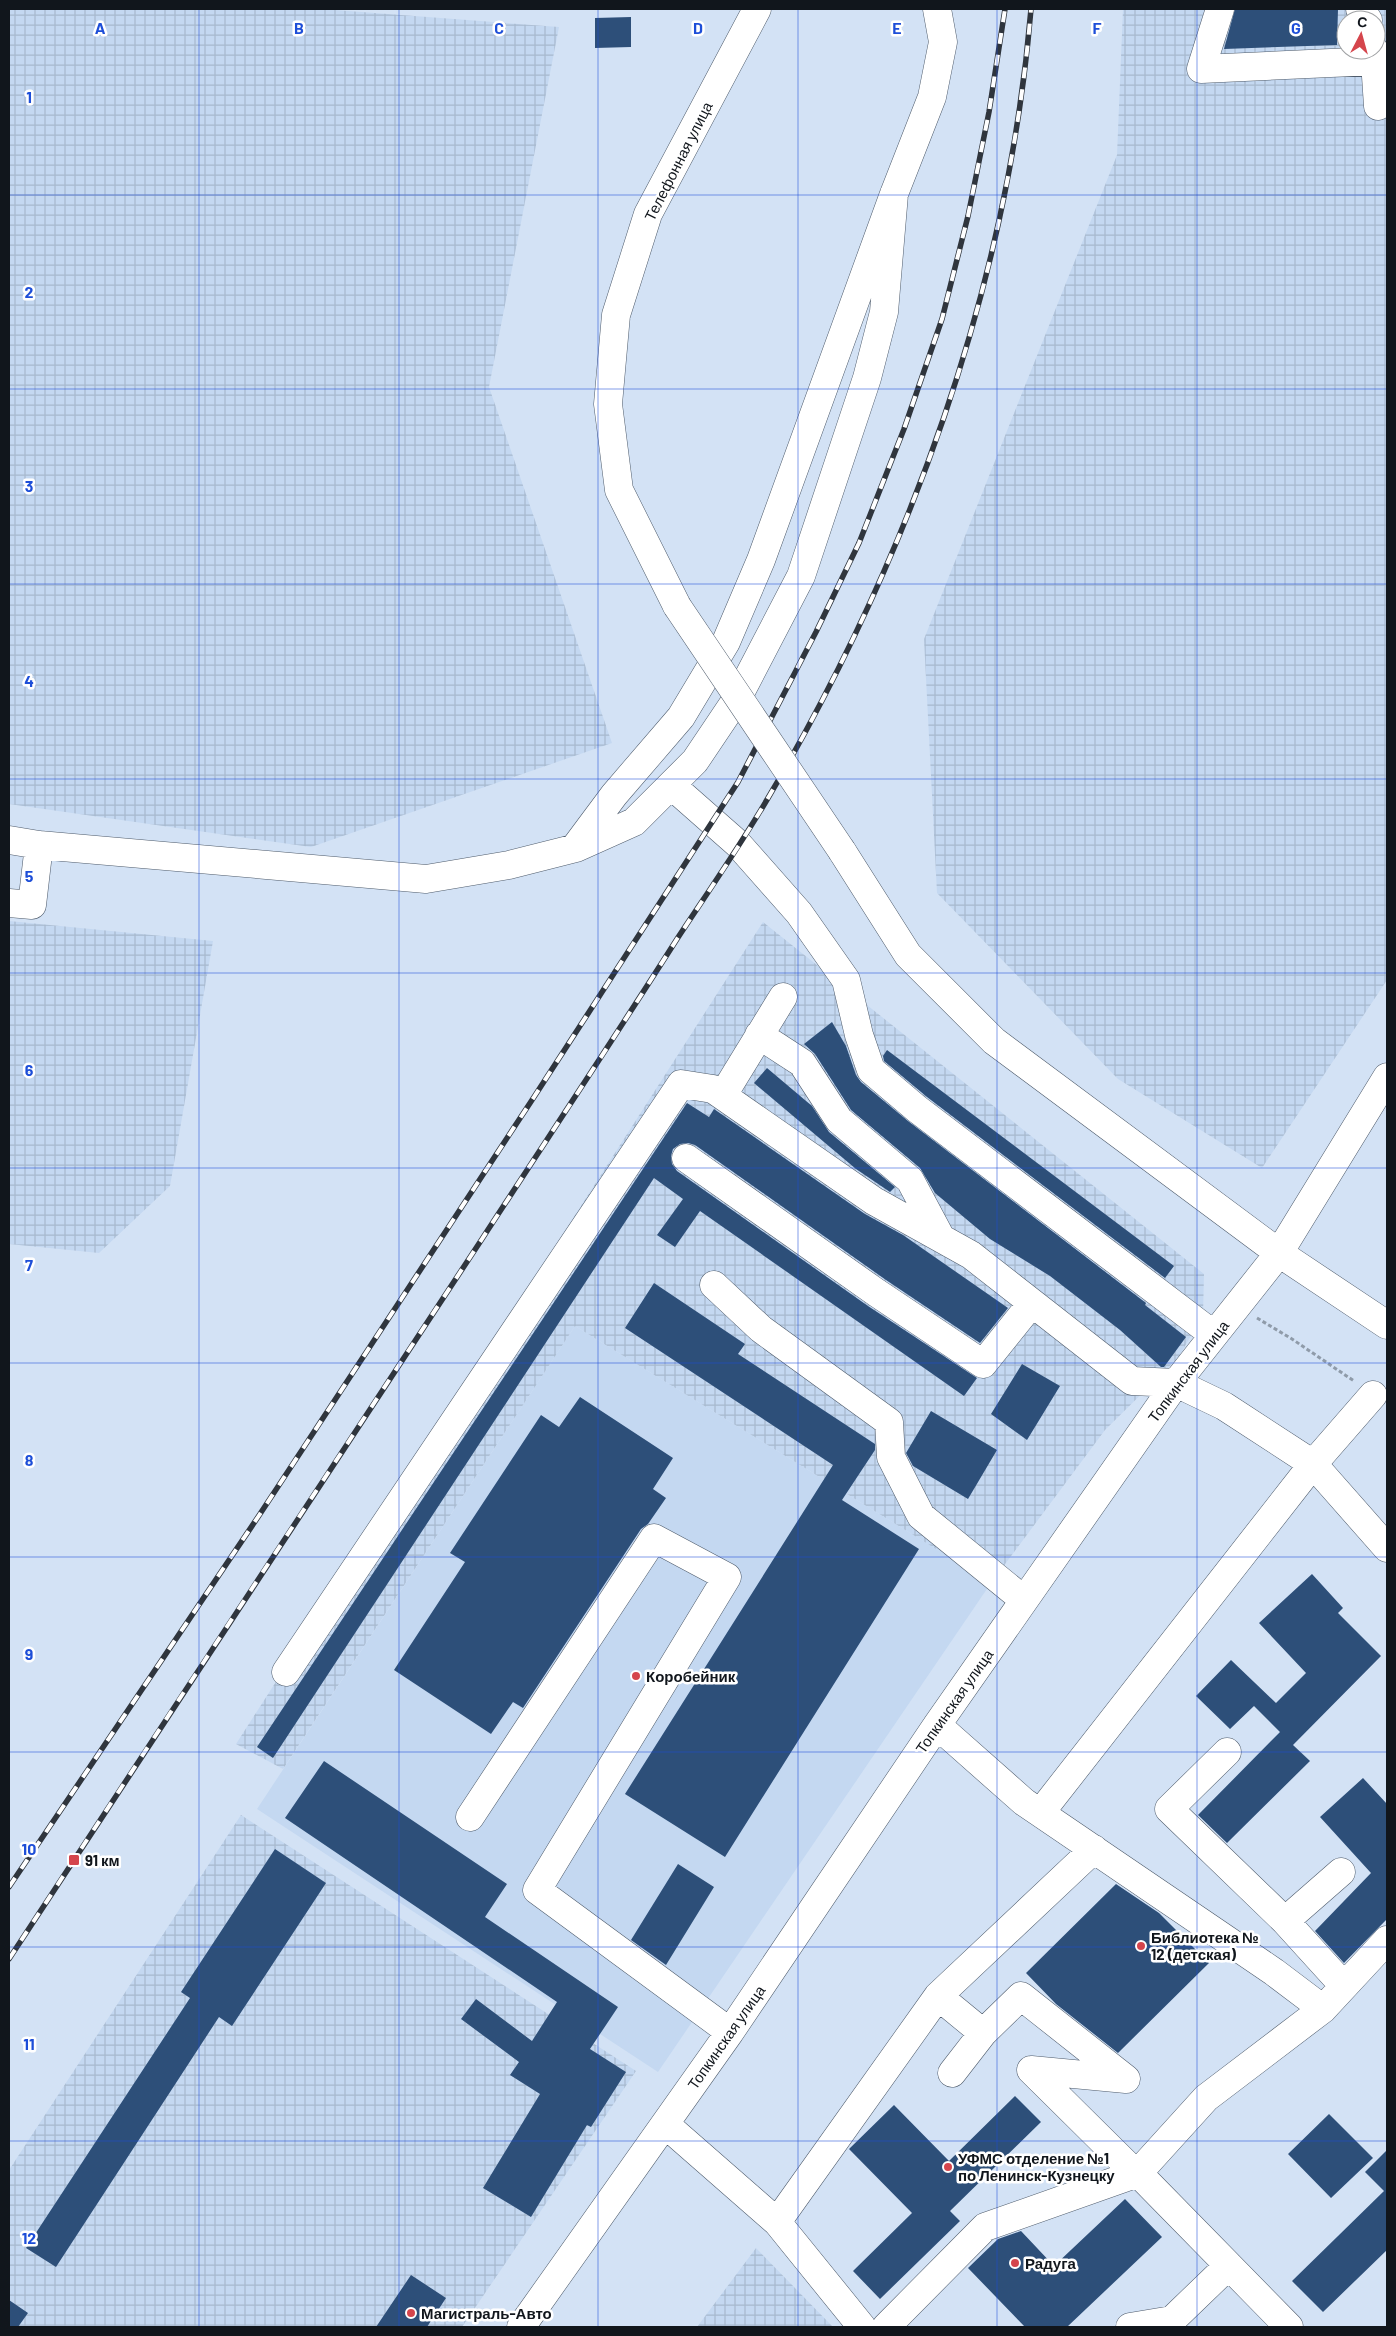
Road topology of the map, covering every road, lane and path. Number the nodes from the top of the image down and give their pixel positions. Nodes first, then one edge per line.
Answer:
1 (757, 9) edge
2 (937, 9) edge
3 (1220, 9) edge
4 (1336, 59) edge
5 (1374, 60) edge
6 (1378, 106) dead end
7 (894, 194) junction
8 (671, 785) junction
9 (9, 840) edge
10 (39, 845) junction
11 (576, 848) junction
12 (9, 902) edge
13 (783, 997) dead end
14 (759, 1035) junction
15 (1387, 1078) edge
16 (723, 1095) junction
17 (686, 1158) dead end
18 (941, 1238) junction
19 (1279, 1253) junction
20 (714, 1285) dead end
21 (1032, 1303) junction
22 (1238, 1307) junction
23 (1387, 1325) edge
24 (1214, 1335) junction
25 (1176, 1383) junction
26 (1373, 1395) joint
27 (1313, 1464) junction
28 (1387, 1548) edge
29 (1024, 1600) junction
30 (286, 1672) dead end
31 (937, 1724) junction
32 (1228, 1752) dead end
33 (1041, 1812) junction
34 (470, 1817) dead end
35 (1094, 1850) junction
36 (1341, 1872) dead end
37 (1285, 1921) junction
38 (1387, 1940) edge
39 (1344, 1986) junction
40 (938, 1996) junction
41 (1323, 2009) junction
42 (730, 2032) junction
43 (983, 2033) junction
44 (952, 2073) dead end
45 (665, 2124) junction
46 (1138, 2173) junction
47 (777, 2222) junction
48 (1228, 2266) junction
49 (521, 2327) edge
50 (862, 2327) edge
51 (886, 2327) edge
52 (1130, 2327) edge
53 (1290, 2327) edge

1 - 19 street, Телефонная улица, bridge
2 - 7 street
3 - 4 street
5 - 6 street
7 - 8 street
7 - 11 street
8 - 11 street
8 - 24 street
9 - 10 street
10 - 11 street
10 - 12 street
13 - 14 street
14 - 16 street
14 - 18 street
15 - 19 street, Топкинская улица
16 - 18 street
16 - 30 street
17 - 21 street
18 - 21 street
19 - 22 street, Топкинская улица
19 - 23 street, Телефонная улица
20 - 29 street
21 - 25 street
22 - 24 street, Топкинская улица
22 - 26 path
24 - 25 street, Топкинская улица
25 - 27 street
25 - 29 street, Топкинская улица
26 - 27 street
27 - 28 street
27 - 33 street
29 - 31 street, Топкинская улица
31 - 33 street
31 - 42 street, Топкинская улица
32 - 37 street
33 - 35 street
34 - 42 street
35 - 40 street
35 - 41 street
36 - 37 street
37 - 39 street
38 - 39 street
39 - 41 street
40 - 43 street
40 - 47 street
41 - 46 street
42 - 45 street, Топкинская улица
43 - 44 street
43 - 46 street
45 - 47 street
45 - 49 street, Топкинская улица
46 - 48 street
46 - 51 street
47 - 50 street
48 - 52 street
48 - 53 street

